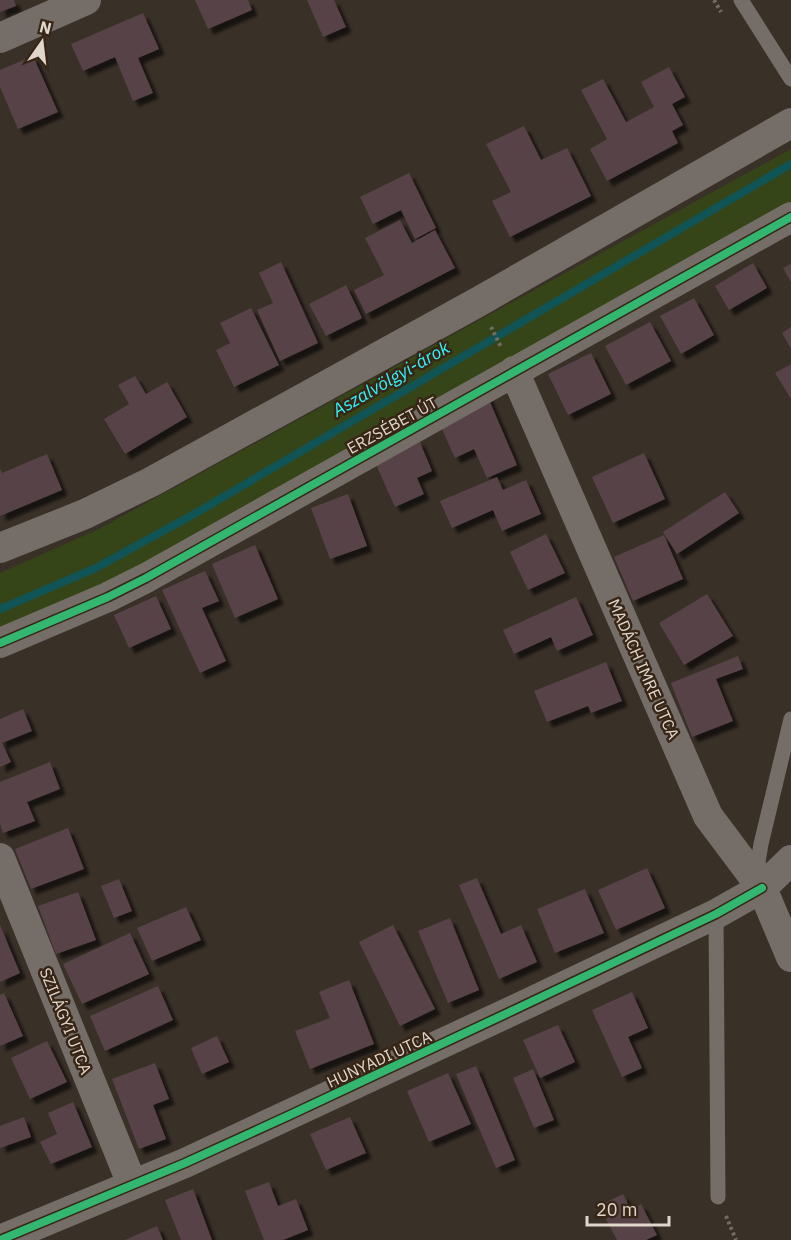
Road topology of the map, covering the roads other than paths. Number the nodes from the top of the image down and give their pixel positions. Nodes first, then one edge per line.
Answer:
1 (86, 0) edge
2 (741, 0) edge
3 (0, 38) edge
4 (791, 79) edge
5 (791, 123) edge
6 (791, 217) edge
7 (514, 371) junction
8 (0, 548) edge
9 (0, 643) edge
10 (791, 719) edge
11 (0, 858) edge
12 (791, 860) edge
13 (762, 888) junction
14 (716, 914) junction
15 (791, 957) edge
16 (132, 1184) junction
17 (718, 1197) dead end
18 (0, 1240) edge

1 - 3 street
2 - 4 lane
5 - 8 street
6 - 7 street, ERZSÉBET ÚT
7 - 9 street, ERZSÉBET ÚT
7 - 13 street, MADÁCH IMRE UTCA
10 - 13 lane
11 - 16 street, SZILÁGYI UTCA
12 - 13 street, HUNYADI UTCA
13 - 14 street, HUNYADI UTCA
13 - 15 street, MADÁCH IMRE UTCA
14 - 16 street, HUNYADI UTCA
14 - 17 lane
16 - 18 street, HUNYADI UTCA

